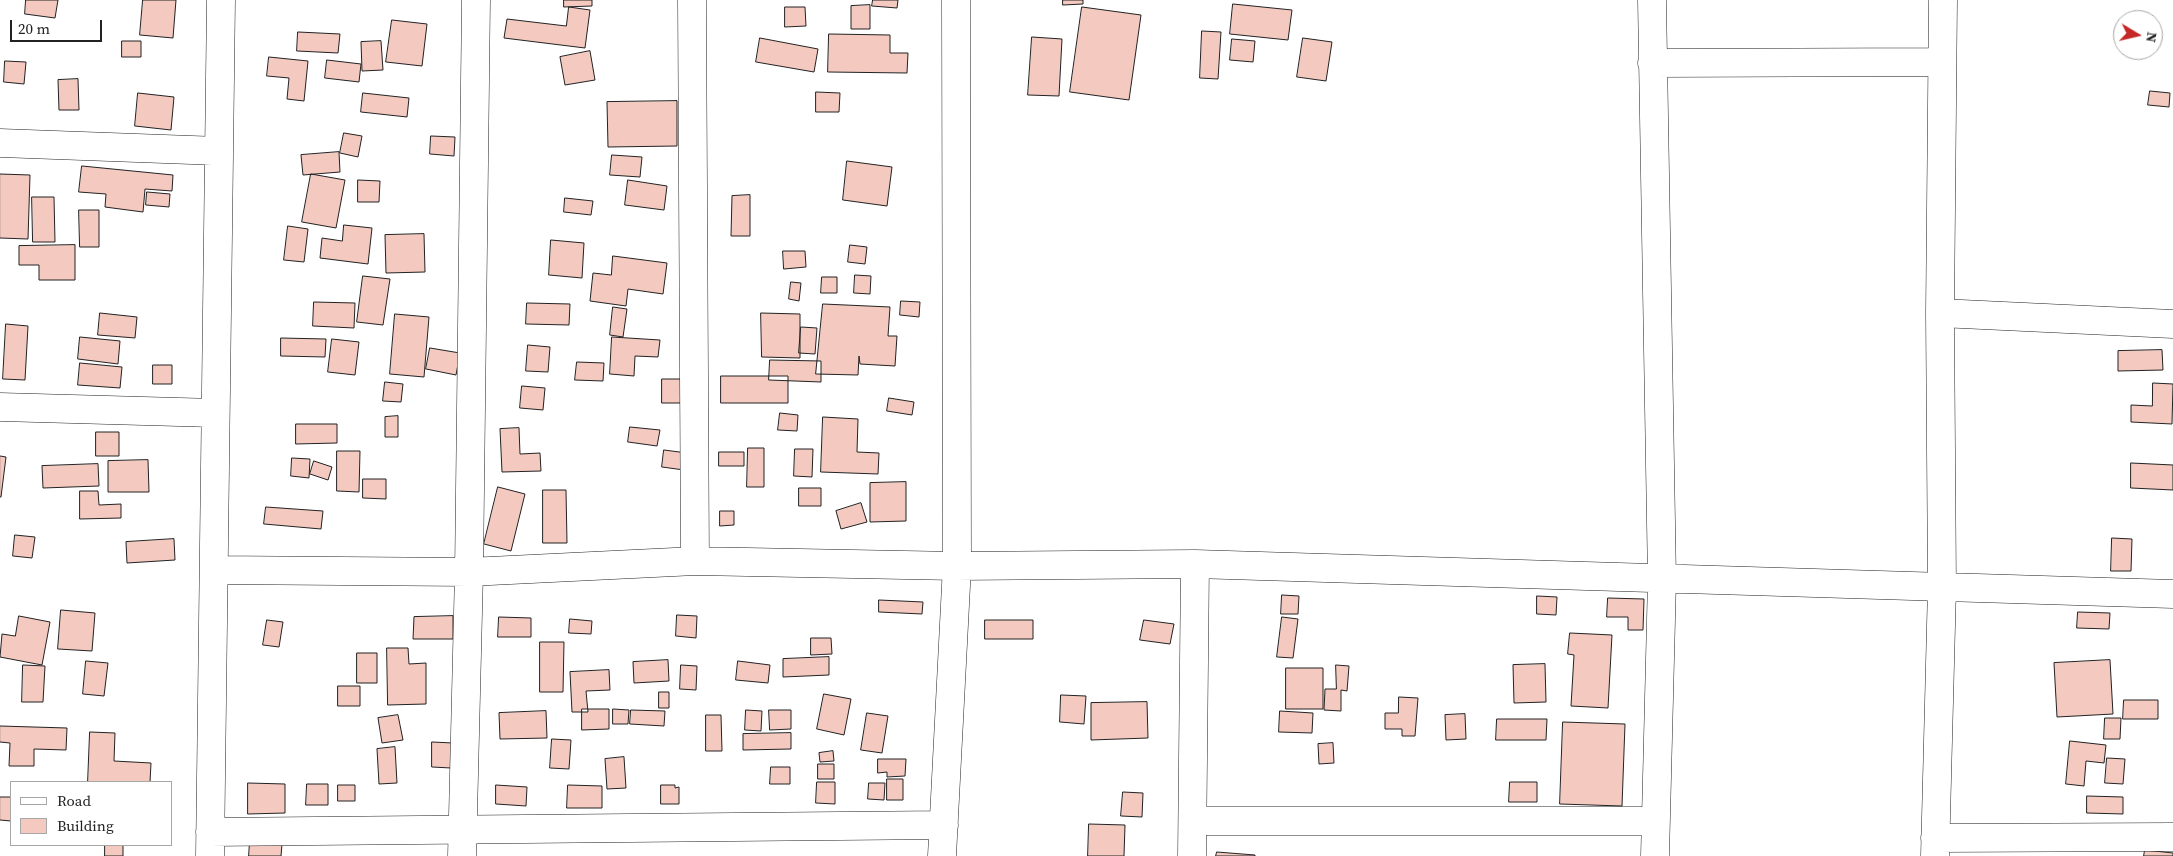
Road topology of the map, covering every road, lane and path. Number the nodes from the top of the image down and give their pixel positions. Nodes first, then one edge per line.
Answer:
1 (221, 0) edge
2 (476, 0) edge
3 (692, 0) edge
4 (956, 0) edge
5 (1652, 0) edge
6 (1943, 0) edge
7 (1941, 62) junction
8 (1652, 63) junction
9 (0, 144) edge
10 (219, 151) junction
11 (1940, 313) junction
12 (2173, 324) edge
13 (0, 407) edge
14 (215, 413) junction
15 (696, 561) junction
16 (1194, 564) junction
17 (957, 566) junction
18 (214, 570) junction
19 (469, 572) junction
20 (1662, 580) junction
21 (1942, 587) junction
22 (2173, 594) edge
23 (1656, 821) junction
24 (1194, 822) junction
25 (944, 825) junction
26 (462, 829) junction
27 (2173, 837) edge
28 (210, 844) edge
29 (1935, 847) edge
30 (462, 856) edge
31 (942, 856) edge
32 (1192, 856) edge
33 (1655, 856) edge

1 - 10 street
2 - 19 street
3 - 15 street
4 - 17 street
5 - 8 street
6 - 7 street
7 - 8 street
7 - 11 street
8 - 20 street
9 - 10 street
10 - 14 street
11 - 12 street
11 - 21 street
13 - 14 street
14 - 18 street
15 - 17 street
15 - 19 street
16 - 17 street
16 - 20 street
16 - 24 street
17 - 25 street
18 - 19 street
18 - 28 street
19 - 26 street
20 - 21 street
20 - 23 street
21 - 22 street
21 - 29 street
23 - 24 street
23 - 33 street
24 - 32 street
25 - 26 street
25 - 31 street
26 - 28 street
26 - 30 street
27 - 29 street

